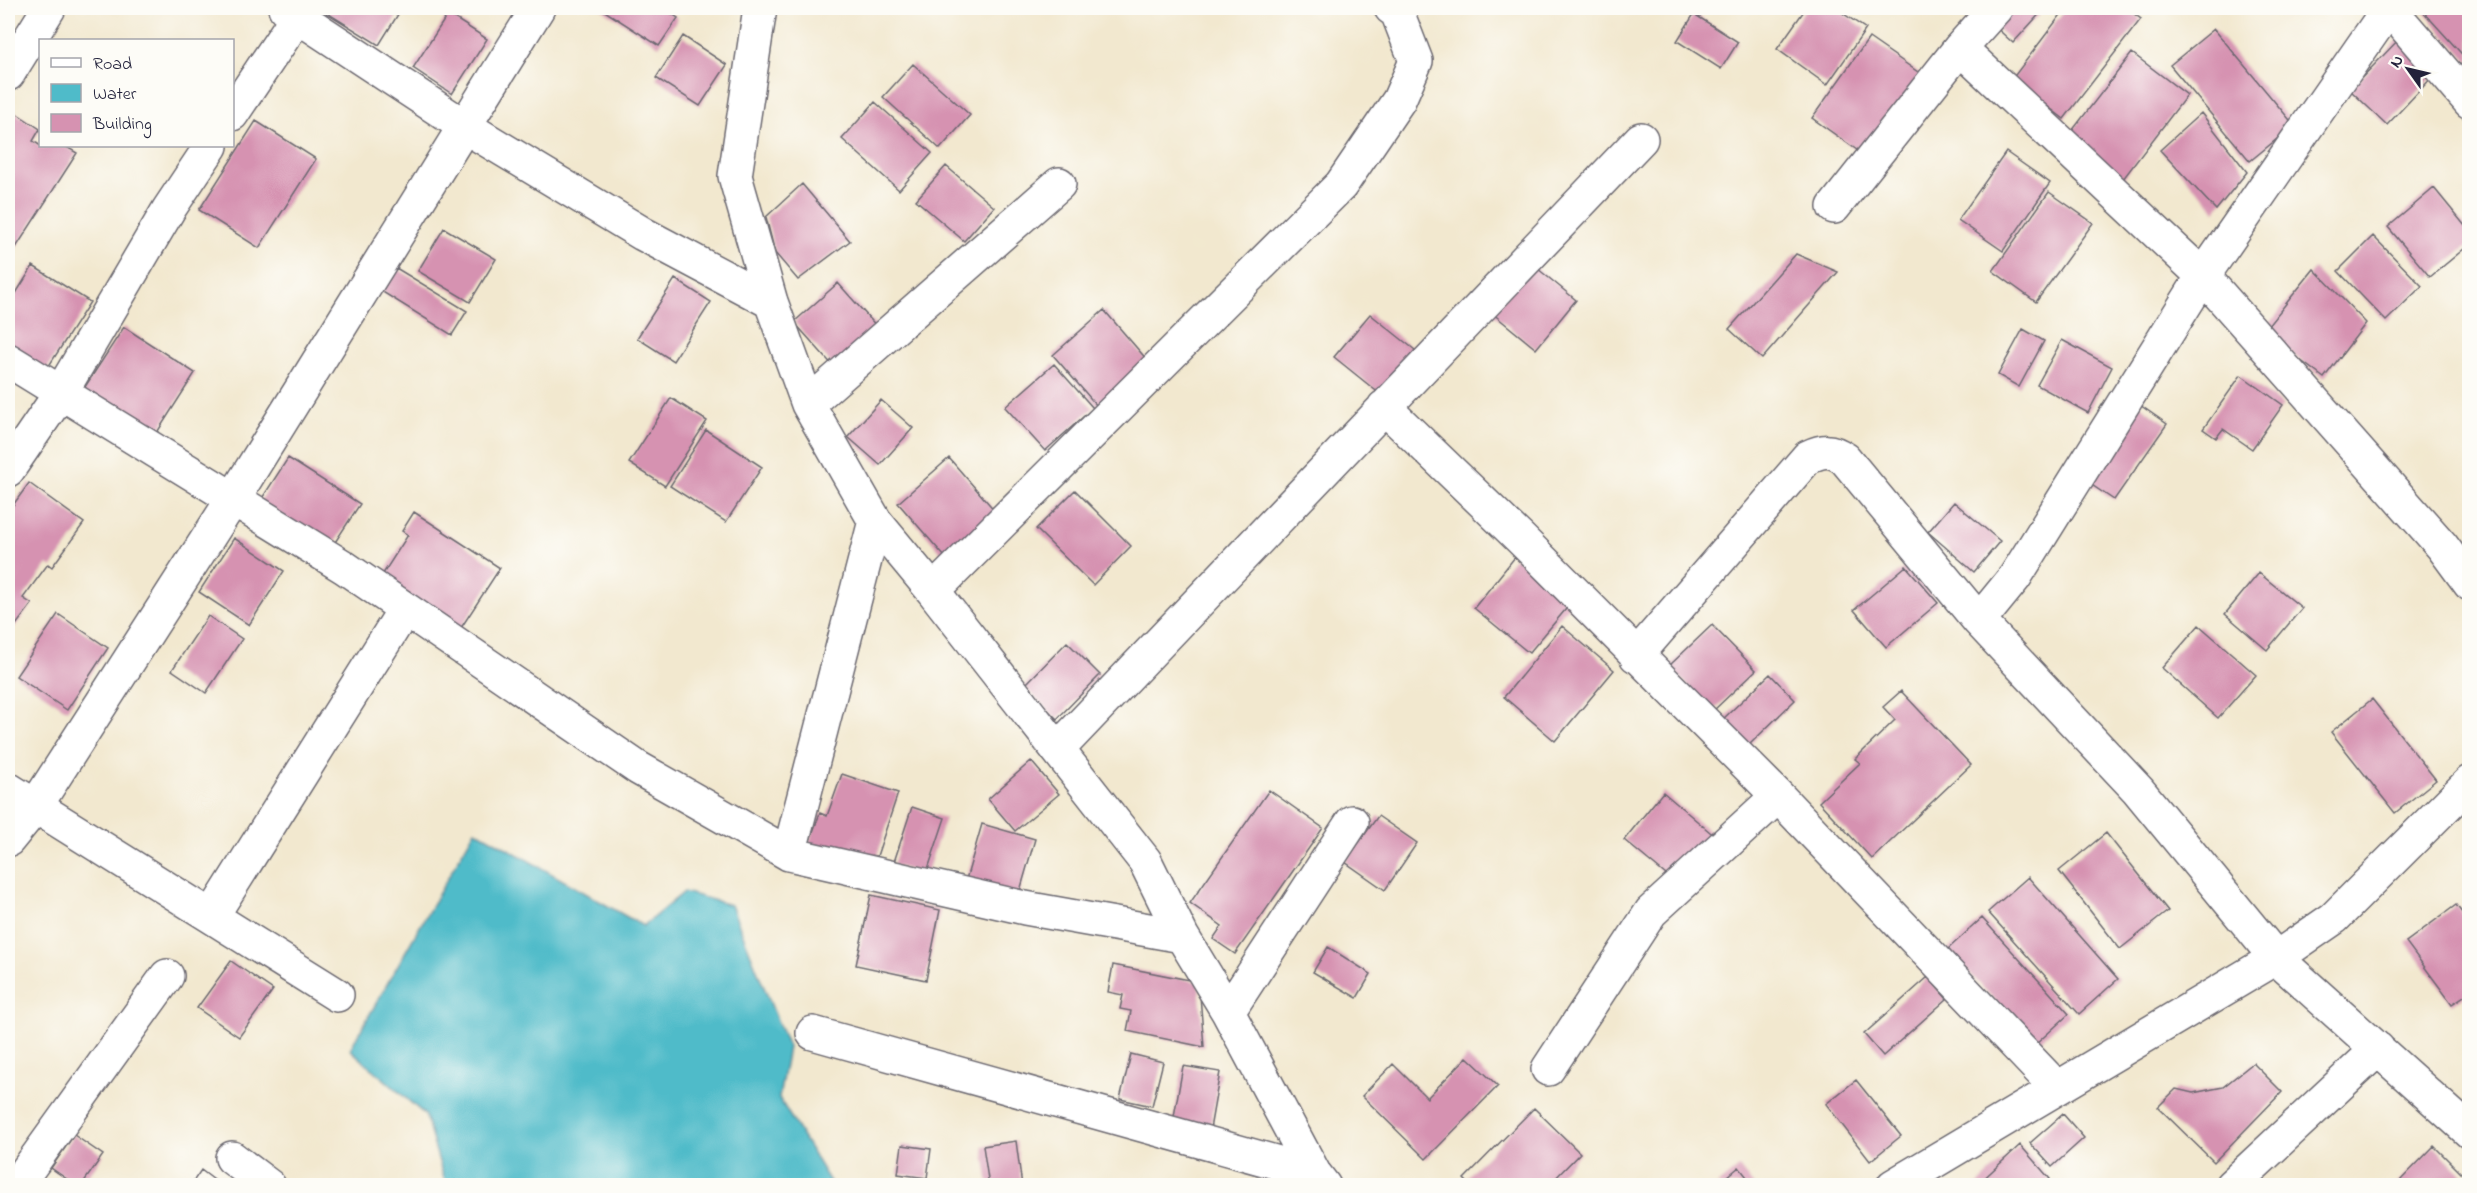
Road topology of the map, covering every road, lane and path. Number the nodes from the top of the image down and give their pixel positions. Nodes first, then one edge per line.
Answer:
1 (49, 8) edge
2 (538, 8) edge
3 (760, 8) edge
4 (1391, 8) edge
5 (1996, 8) edge
6 (2389, 8) edge
7 (295, 10) edge
8 (1960, 48) junction
9 (8, 74) edge
10 (2469, 102) edge
11 (234, 111) edge
12 (464, 126) junction
13 (1641, 139) dead end
14 (211, 147) edge
15 (1059, 183) dead end
16 (1834, 207) dead end
17 (2203, 276) junction
18 (771, 302) junction
19 (8, 360) edge
20 (60, 394) junction
21 (808, 404) junction
22 (1384, 407) junction
23 (8, 470) edge
24 (233, 499) junction
25 (875, 522) junction
26 (2469, 584) edge
27 (933, 591) junction
28 (405, 609) junction
29 (1979, 621) junction
30 (1636, 656) junction
31 (1058, 749) junction
32 (2469, 782) edge
33 (8, 789) edge
34 (1778, 796) junction
35 (35, 807) junction
36 (1352, 822) dead end
37 (8, 840) edge
38 (789, 854) junction
39 (212, 916) junction
40 (1182, 936) junction
41 (2276, 958) junction
42 (167, 976) dead end
43 (337, 995) dead end
44 (1228, 1012) junction
45 (813, 1033) dead end
46 (2378, 1049) junction
47 (1548, 1069) dead end
48 (2056, 1087) junction
49 (2469, 1132) edge
50 (232, 1158) dead end
51 (1319, 1179) edge
52 (16, 1185) edge
53 (269, 1185) edge
54 (1893, 1185) edge
55 (2231, 1185) edge

1 - 9 street
2 - 12 street
3 - 18 street
4 - 27 street
5 - 8 street
6 - 10 street
6 - 17 street
7 - 11 street
7 - 12 street
8 - 16 street
8 - 17 street
12 - 18 street
12 - 24 street
13 - 22 street
14 - 20 street
15 - 21 street
17 - 26 street
17 - 29 street
18 - 21 street
19 - 20 street
20 - 23 street
20 - 24 street
21 - 25 street
22 - 30 street
22 - 31 street
24 - 28 street
24 - 35 street
25 - 27 street
25 - 38 street
27 - 31 street
28 - 38 street
28 - 39 street
29 - 30 street
29 - 41 street
30 - 34 street
31 - 40 street
32 - 41 street
33 - 35 street
34 - 47 street
34 - 48 street
35 - 37 street
35 - 39 street
36 - 44 street
38 - 40 street
39 - 43 street
40 - 44 street
41 - 46 street
41 - 48 street
42 - 52 street
44 - 51 street
45 - 51 street
46 - 49 street
46 - 55 street
48 - 54 street
50 - 53 street

